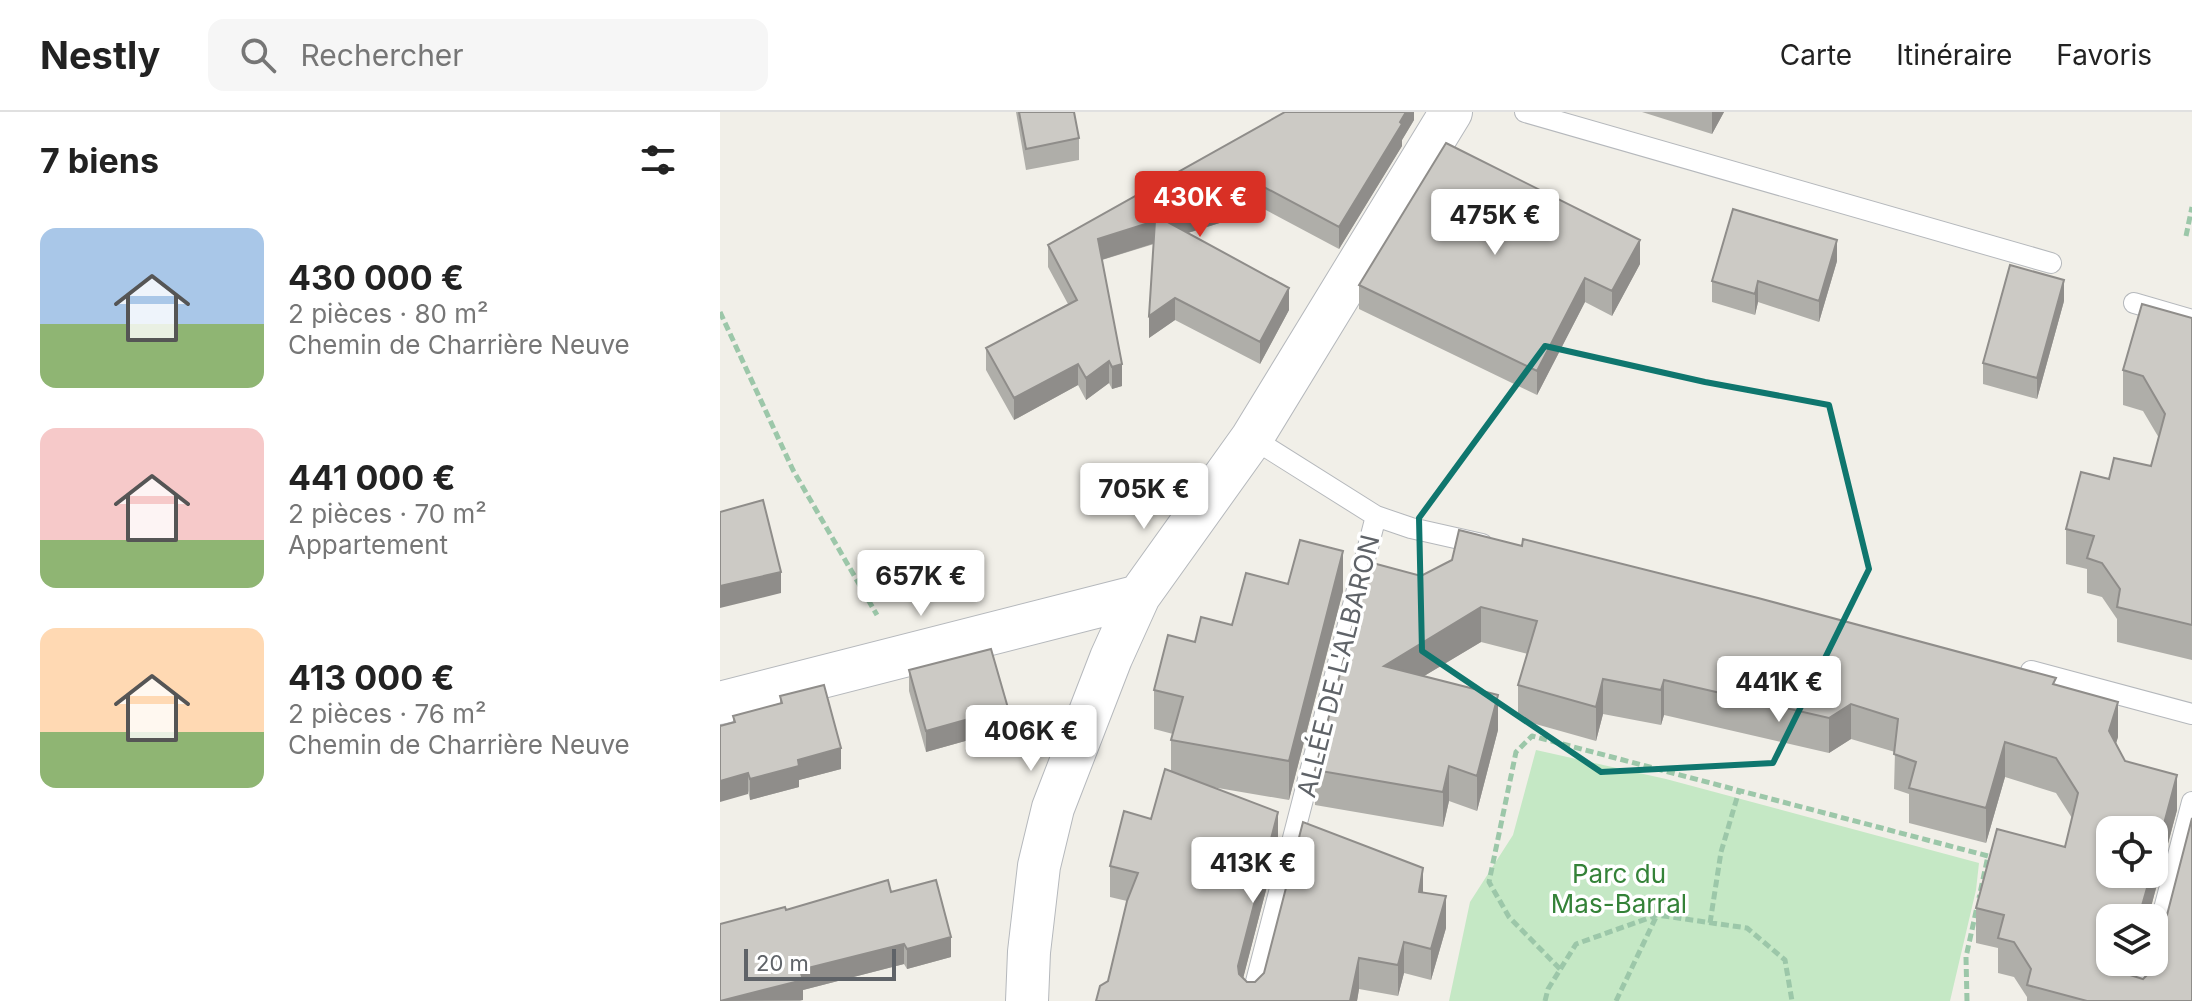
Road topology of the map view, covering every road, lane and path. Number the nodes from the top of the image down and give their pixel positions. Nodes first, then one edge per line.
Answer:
1 (1451, 112) edge
2 (1525, 112) edge
3 (2192, 207) edge
4 (2186, 236) dead end
5 (2051, 263) dead end
6 (2134, 303) dead end
7 (720, 312) edge
8 (2192, 320) edge
9 (1252, 438) junction
10 (1376, 516) junction
11 (1500, 549) edge
12 (1139, 596) junction
13 (903, 656) junction
14 (2006, 665) edge
15 (720, 703) edge
16 (2192, 714) edge
17 (1739, 791) junction
18 (2192, 802) edge
19 (2165, 904) edge
20 (1657, 915) junction
21 (1710, 923) junction
22 (1560, 969) junction
23 (2146, 976) edge
24 (1027, 1001) edge
25 (1251, 1001) edge
26 (1545, 1001) edge
27 (1616, 1001) edge
28 (1792, 1001) edge
29 (1967, 1001) edge
30 (2140, 1001) edge

1 - 9 street
2 - 5 lane
3 - 4 path
6 - 8 lane
7 - 13 path
9 - 10 lane
9 - 12 street
10 - 11 lane
10 - 25 lane, ALLÉE DE L'ALBARON
12 - 13 street
12 - 24 street
13 - 15 street
14 - 16 lane
17 - 21 path
17 - 22 path
17 - 29 path
18 - 19 lane
20 - 21 path
20 - 22 path
20 - 27 path
21 - 28 path
22 - 26 path
23 - 30 lane

